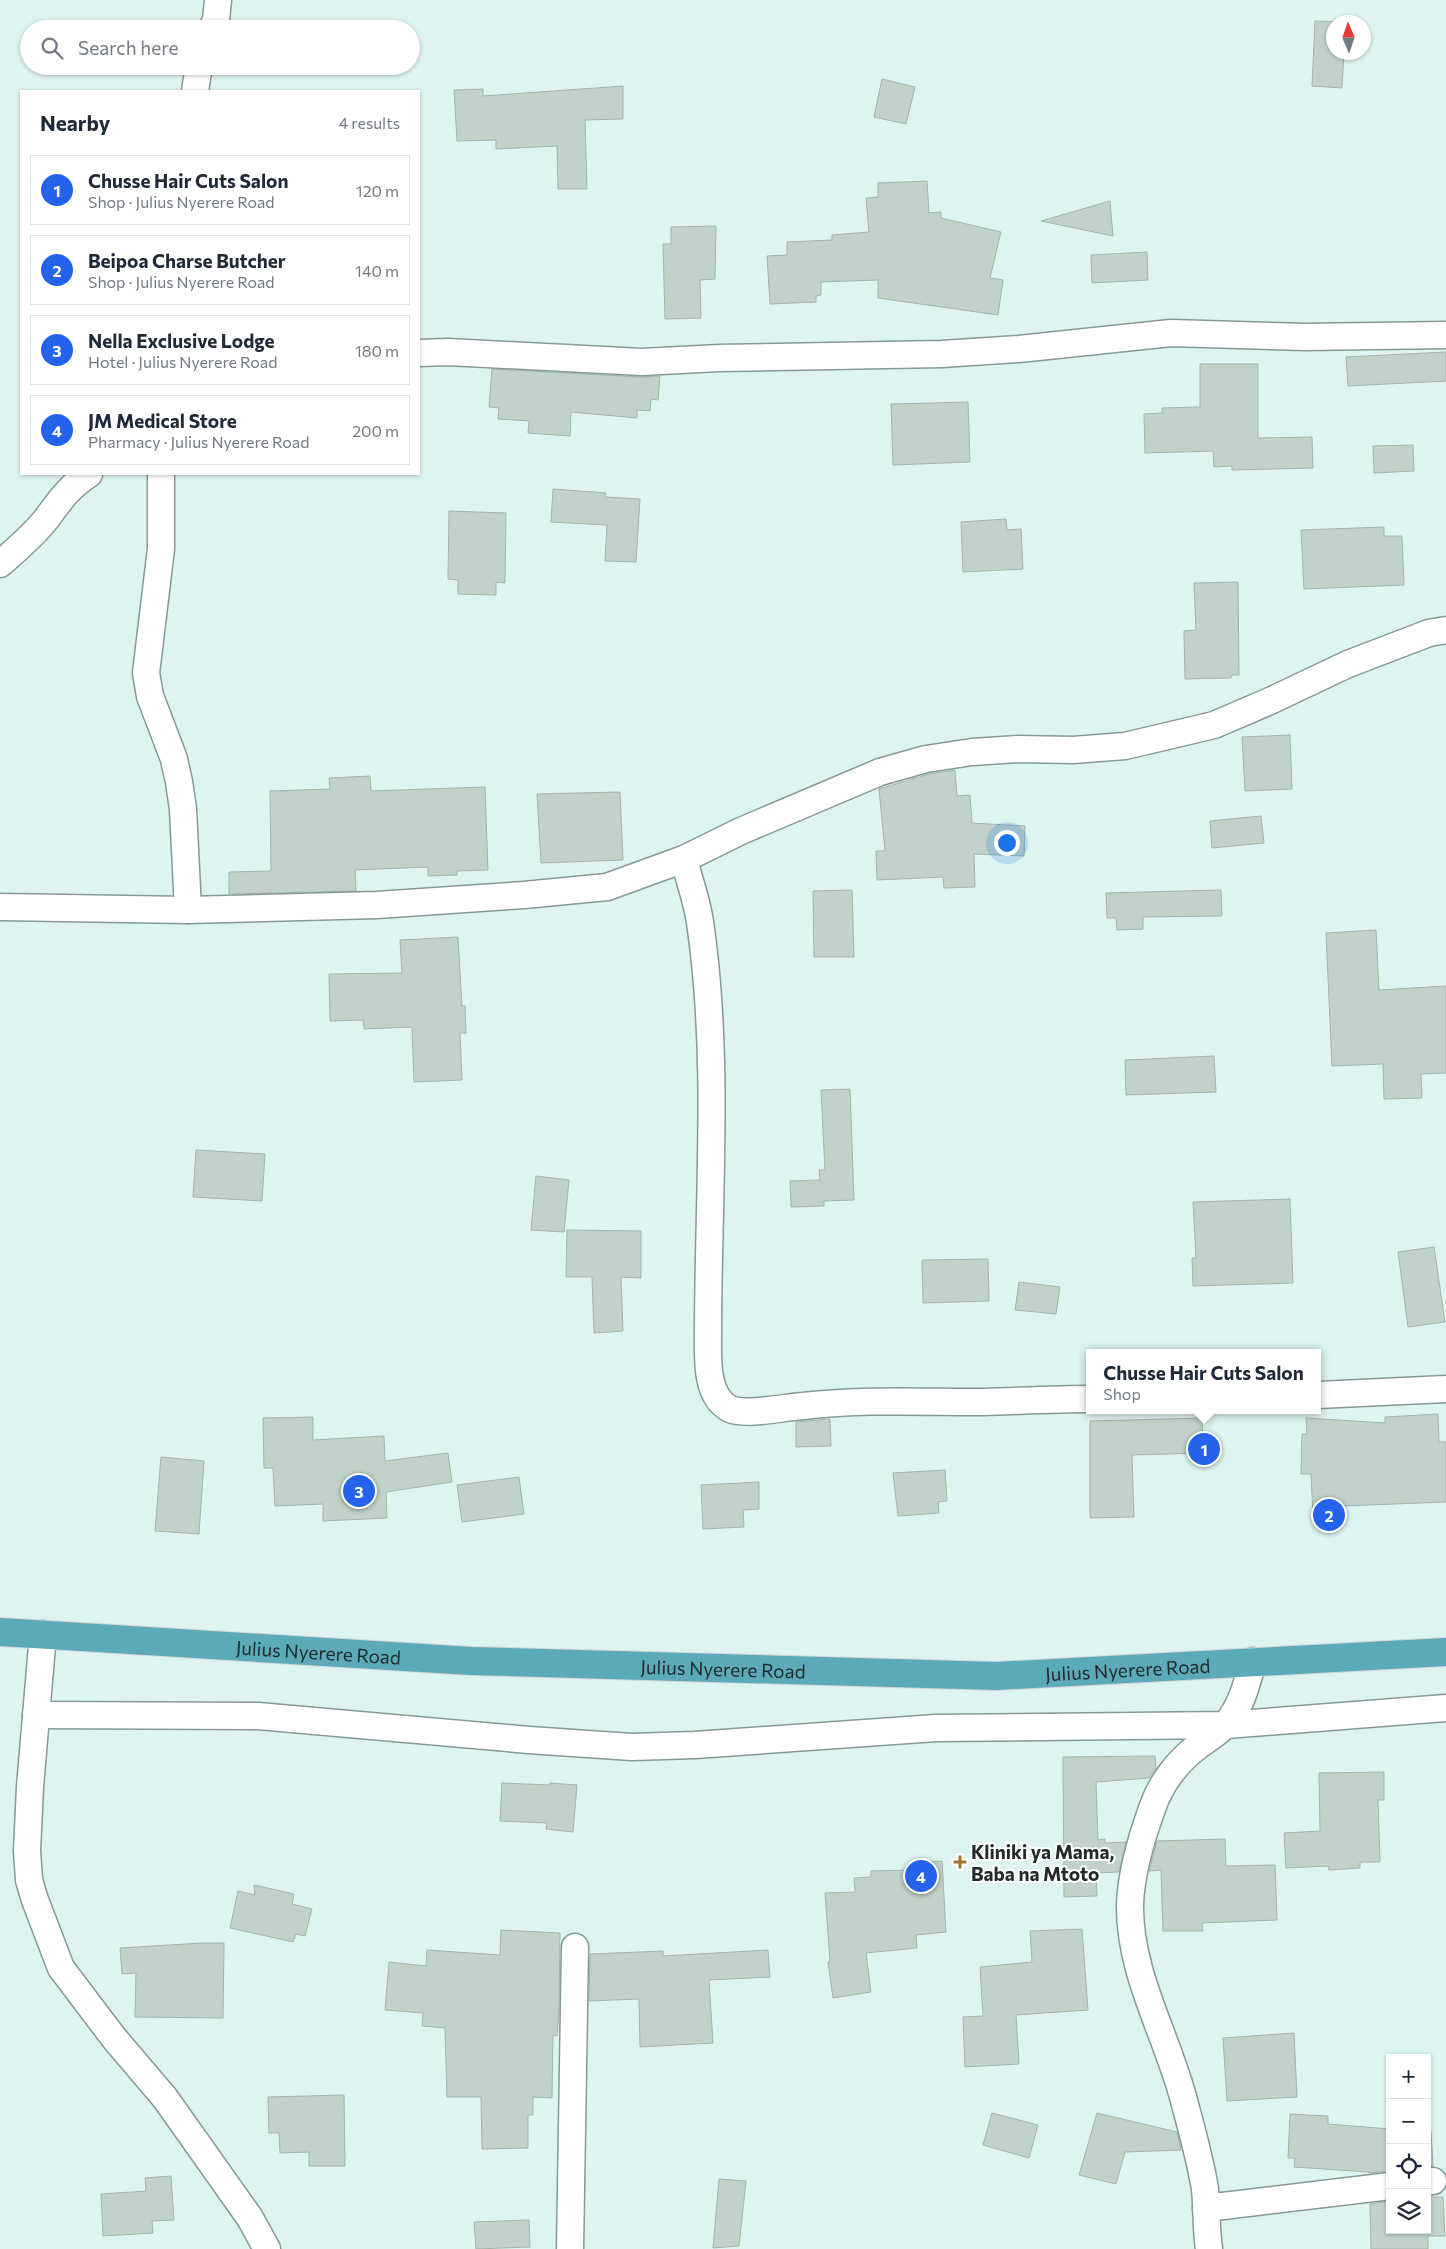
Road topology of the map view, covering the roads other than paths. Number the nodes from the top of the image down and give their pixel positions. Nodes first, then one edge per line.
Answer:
1 (218, 0) edge
2 (216, 20) edge
3 (198, 75) edge
4 (195, 90) edge
5 (1446, 335) edge
6 (420, 353) edge
7 (88, 475) edge
8 (161, 475) edge
9 (0, 564) edge
10 (1446, 630) edge
11 (684, 859) junction
12 (0, 906) edge
13 (188, 910) junction
14 (1446, 1389) edge
15 (1321, 1394) edge
16 (1086, 1399) edge
17 (0, 1632) edge
18 (43, 1634) junction
19 (1446, 1652) edge
20 (1254, 1661) junction
21 (1446, 1708) edge
22 (36, 1715) junction
23 (1226, 1725) junction
24 (575, 1947) dead end
25 (1386, 2186) edge
26 (1206, 2208) junction
27 (267, 2249) edge
28 (570, 2249) edge
29 (1209, 2249) edge

1 - 2 street
3 - 4 street
5 - 6 street
7 - 9 street
8 - 13 street
10 - 11 street
11 - 13 street
11 - 16 street
12 - 13 street
14 - 15 street
17 - 18 highway, Julius Nyerere Road
18 - 20 highway, Julius Nyerere Road
18 - 22 street
19 - 20 highway, Julius Nyerere Road
20 - 23 street
21 - 23 street
22 - 23 street
22 - 27 street
23 - 26 street
24 - 28 street
25 - 26 street
26 - 29 street

